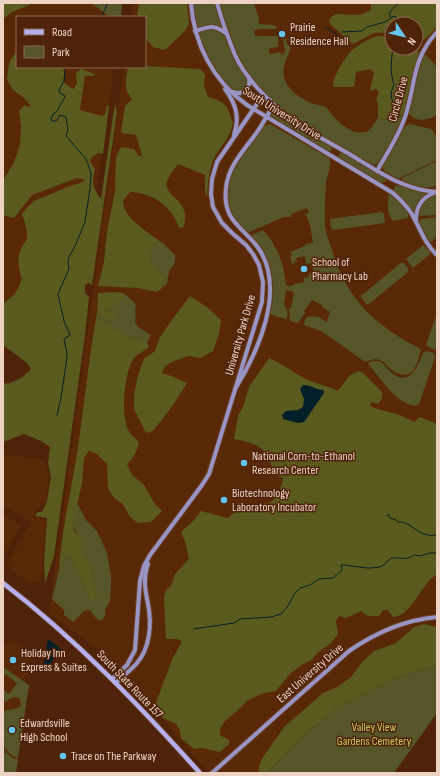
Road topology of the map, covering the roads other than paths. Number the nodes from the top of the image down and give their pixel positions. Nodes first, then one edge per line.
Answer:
1 (191, 3) edge
2 (217, 3) edge
3 (195, 31) junction
4 (437, 32) edge
5 (227, 34) junction
6 (249, 77) junction
7 (221, 82) junction
8 (231, 92) junction
9 (270, 100) junction
10 (254, 109) junction
11 (266, 117) junction
12 (273, 121) junction
13 (261, 127) junction
14 (231, 141) junction
15 (377, 171) junction
16 (436, 192) edge
17 (416, 220) junction
18 (437, 255) edge
19 (235, 389) junction
20 (156, 548) junction
21 (3, 583) edge
22 (437, 617) edge
23 (112, 679) junction
24 (116, 683) junction
25 (200, 773) edge
26 (212, 773) edge

1 - 3 street, South University Drive
2 - 5 street, South University Drive
3 - 5 street
3 - 7 street, South University Drive
4 - 15 street, Circle Drive
5 - 6 street, South University Drive
6 - 8 street
6 - 9 street, South University Drive
7 - 8 street, South University Drive
7 - 14 street
8 - 10 street, South University Drive
9 - 10 street, University Park Drive
9 - 11 street, University Park Drive
9 - 15 street, South University Drive
10 - 11 street, South University Drive
10 - 14 street, University Park Drive
11 - 12 street, South University Drive
11 - 13 street, University Park Drive
12 - 13 street
12 - 17 street, South University Drive
13 - 19 street, University Park Drive
14 - 19 street, University Park Drive
15 - 16 street, South University Drive
16 - 17 street
17 - 18 street, South University Drive
19 - 20 street, University Park Drive
20 - 23 street, University Park Drive
20 - 24 street, University Park Drive
21 - 23 main road, South State Route 157
22 - 26 street, East University Drive
23 - 24 main road, South State Route 157
24 - 25 main road, South State Route 157

